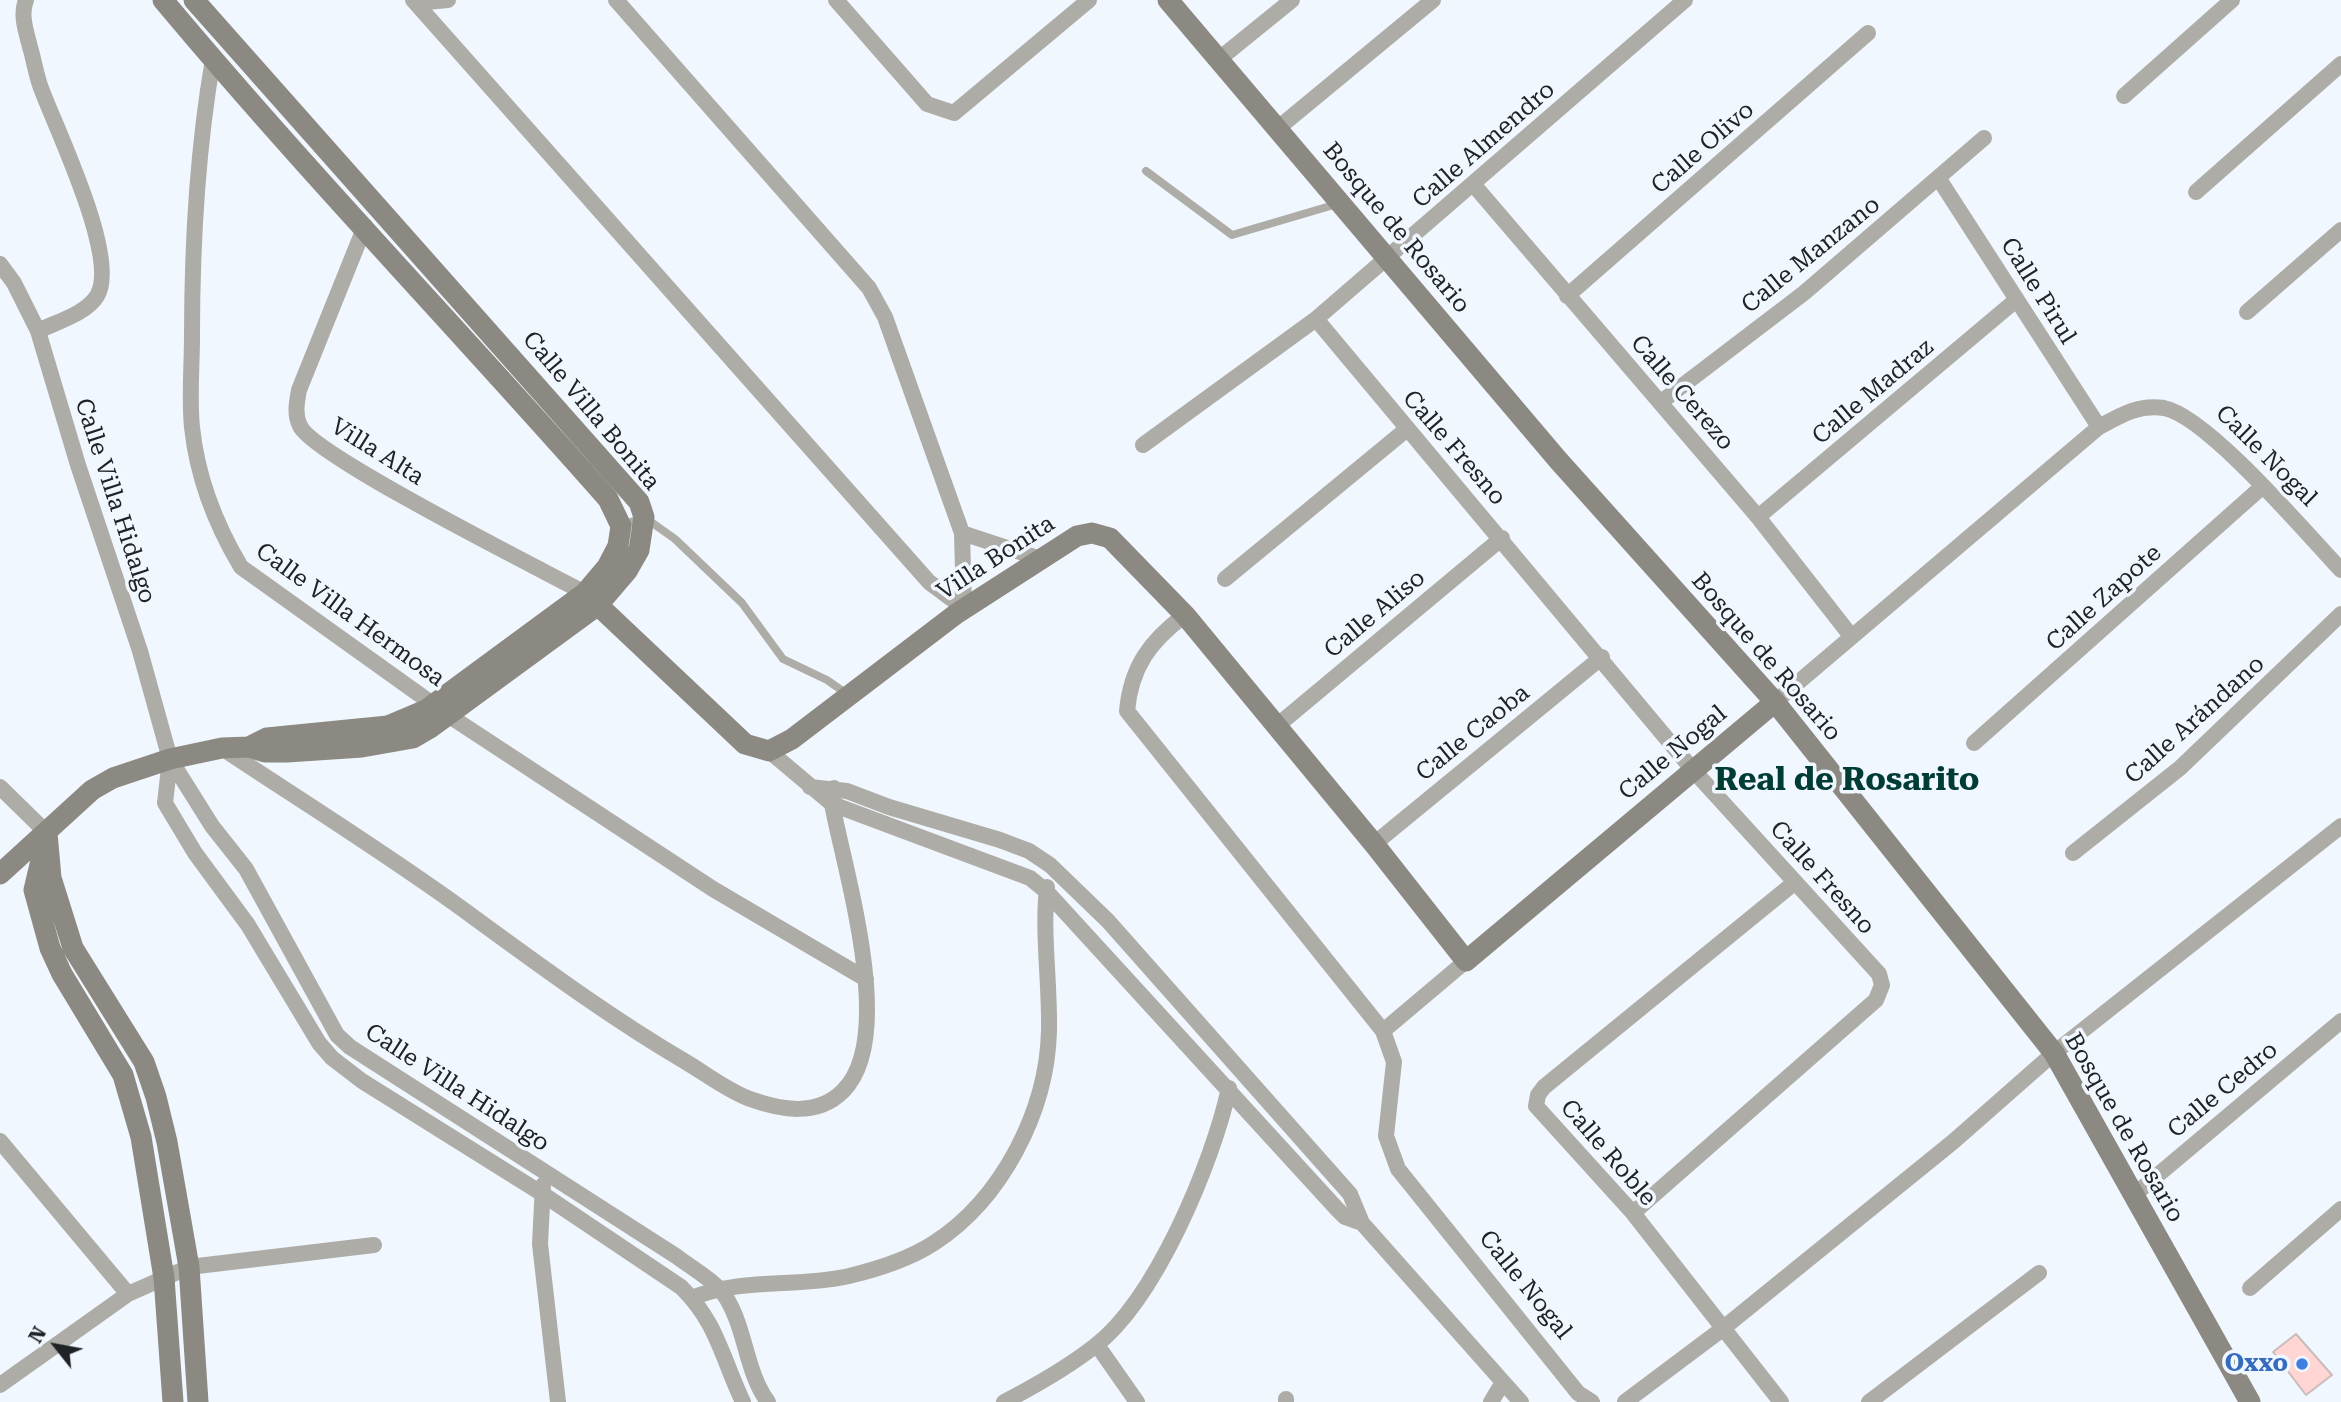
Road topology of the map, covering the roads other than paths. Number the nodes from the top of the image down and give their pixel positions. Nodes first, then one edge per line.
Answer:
1 (26, 0) edge
2 (163, 0) edge
3 (194, 0) edge
4 (448, 0) edge
5 (616, 0) edge
6 (835, 0) edge
7 (1089, 0) edge
8 (1168, 0) edge
9 (1292, 0) edge
10 (1433, 0) edge
11 (1685, 0) edge
12 (2232, 0) edge
13 (414, 2) edge
14 (1868, 33) dead end
15 (213, 60) junction
16 (1219, 60) junction
17 (2341, 64) edge
18 (2124, 96) dead end
19 (1276, 129) junction
20 (1983, 138) dead end
21 (1146, 171) dead end
22 (1939, 180) junction
23 (1473, 184) junction
24 (2196, 192) dead end
25 (1340, 203) junction
26 (365, 226) junction
27 (2341, 230) edge
28 (1388, 260) junction
29 (0, 264) edge
30 (1567, 296) junction
31 (2015, 301) junction
32 (2247, 312) dead end
33 (1316, 319) junction
34 (38, 331) junction
35 (1661, 402) junction
36 (2099, 426) junction
37 (1407, 429) junction
38 (1143, 445) dead end
39 (2263, 486) junction
40 (644, 517) junction
41 (1758, 517) junction
42 (621, 526) junction
43 (962, 533) junction
44 (1502, 538) junction
45 (1041, 559) junction
46 (2341, 570) edge
47 (1225, 579) dead end
48 (592, 599) junction
49 (964, 608) junction
50 (2341, 614) edge
51 (1185, 615) junction
52 (1851, 636) junction
53 (1602, 657) junction
54 (849, 695) junction
55 (1775, 702) junction
56 (441, 710) junction
57 (1278, 725) junction
58 (1974, 743) dead end
59 (222, 748) junction
60 (769, 751) junction
61 (170, 759) junction
62 (1693, 770) junction
63 (0, 788) edge
64 (833, 796) junction
65 (2341, 826) edge
66 (47, 833) junction
67 (1374, 844) junction
68 (2073, 853) dead end
69 (1050, 865) junction
70 (0, 874) edge
71 (1794, 883) junction
72 (1046, 891) junction
73 (1466, 961) junction
74 (866, 979) junction
75 (2341, 1021) edge
76 (1383, 1031) junction
77 (2054, 1053) junction
78 (1229, 1088) junction
79 (0, 1140) edge
80 (546, 1173) junction
81 (541, 1194) junction
82 (2133, 1195) junction
83 (2341, 1209) edge
84 (1633, 1213) junction
85 (1362, 1223) junction
86 (374, 1245) dead end
87 (189, 1267) junction
88 (2039, 1273) dead end
89 (164, 1278) junction
90 (717, 1288) junction
91 (2250, 1288) dead end
92 (128, 1294) junction
93 (692, 1298) junction
94 (1721, 1330) junction
95 (1097, 1345) junction
96 (1503, 1382) junction
97 (0, 1384) edge
98 (173, 1402) edge
99 (198, 1402) edge
100 (556, 1402) edge
101 (743, 1402) edge
102 (768, 1402) edge
103 (1004, 1402) edge
104 (1137, 1402) edge
105 (1491, 1402) edge
106 (1521, 1402) edge
107 (1592, 1402) edge
108 (1625, 1402) edge
109 (1780, 1402) edge
110 (1869, 1402) edge
111 (2250, 1402) edge

1 - 34 street
2 - 15 main road, Calle Villa Bonita
3 - 40 main road, Calle Villa Bonita
4 - 13 street
5 - 43 street
6 - 7 street
8 - 16 main road, Bosque de Rosario
9 - 16 street
10 - 19 street
11 - 23 street, Calle Almendro
12 - 18 street
13 - 49 street
14 - 30 street, Calle Olivo
15 - 26 main road, Calle Villa Bonita
15 - 56 street, Calle Villa Hermosa
16 - 19 main road, Bosque de Rosario
17 - 24 street
19 - 25 main road, Bosque de Rosario
20 - 22 street, Calle Manzano
21 - 25 lane
22 - 31 street, Calle Pirul
22 - 35 street, Calle Manzano
23 - 28 street, Calle Almendro
23 - 30 street, Calle Cerezo
25 - 28 main road, Bosque de Rosario
26 - 42 main road, Calle Villa Bonita
26 - 48 street, Villa Alta
27 - 32 street
28 - 33 street, Calle Almendro
28 - 55 main road, Bosque de Rosario
29 - 34 street, Calle Villa Hidalgo
30 - 35 street, Calle Cerezo
31 - 36 street, Calle Pirul
31 - 41 street, Calle Madraz
33 - 37 street, Calle Fresno
33 - 38 street, Calle Almendro
34 - 61 street, Calle Villa Hidalgo
35 - 41 street, Calle Cerezo
36 - 39 street, Calle Nogal
36 - 52 street, Calle Nogal
37 - 44 street, Calle Fresno
37 - 47 street
39 - 46 street, Calle Nogal
39 - 58 street, Calle Zapote
40 - 42 lane
40 - 48 main road, Calle Villa Bonita
40 - 54 lane
41 - 52 street, Calle Cerezo
42 - 48 main road, Calle Villa Bonita
43 - 45 street
43 - 49 street
44 - 53 street, Calle Fresno
44 - 57 street, Calle Aliso
45 - 49 main road, Villa Bonita
45 - 51 main road, Villa Bonita
48 - 56 main road, Calle Villa Bonita
48 - 60 main road
49 - 54 main road, Villa Bonita
50 - 68 street, Calle Arándano
51 - 57 main road, Villa Bonita
51 - 76 street
52 - 55 street, Calle Nogal
53 - 62 street, Calle Fresno
53 - 67 street, Calle Caoba
54 - 60 main road, Villa Bonita
55 - 62 main road, Calle Nogal
55 - 77 main road, Bosque de Rosario
56 - 59 main road, Calle Villa Bonita
56 - 74 street, Calle Villa Hermosa
57 - 67 main road, Villa Bonita
59 - 61 main road, Calle Villa Bonita
59 - 74 street
60 - 64 street
61 - 66 main road, Calle Villa Bonita
61 - 80 street, Calle Villa Hidalgo
61 - 81 street, Calle Villa Hidalgo
62 - 71 street, Calle Fresno
62 - 73 main road, Calle Nogal
63 - 66 street
64 - 69 street
64 - 72 street
64 - 74 street
65 - 77 street
66 - 70 main road, Calle Villa Bonita
66 - 87 main road
66 - 89 main road
67 - 73 main road, Villa Bonita
69 - 72 street
69 - 85 street
71 - 84 street, Calle Fresno
71 - 84 street, Calle Roble
72 - 78 street
72 - 90 street
73 - 76 street, Calle Nogal
75 - 82 street, Calle Cedro
76 - 107 street, Calle Nogal
77 - 82 main road, Bosque de Rosario
77 - 94 street
78 - 85 street
78 - 95 street
79 - 92 street
80 - 81 street
80 - 90 street, Calle Villa Hidalgo
81 - 93 street, Calle Villa Hidalgo
81 - 100 street
82 - 111 main road, Bosque de Rosario
83 - 91 street
84 - 94 street, Calle Roble
85 - 96 street
86 - 87 street
87 - 89 street
87 - 99 main road
88 - 110 street
89 - 92 street
89 - 98 main road
90 - 93 street
90 - 102 street, Calle Villa Hidalgo
92 - 97 street
93 - 101 street, Calle Villa Hidalgo
94 - 108 street
94 - 109 street, Calle Roble
95 - 103 street
95 - 104 street
96 - 105 street
96 - 106 street

